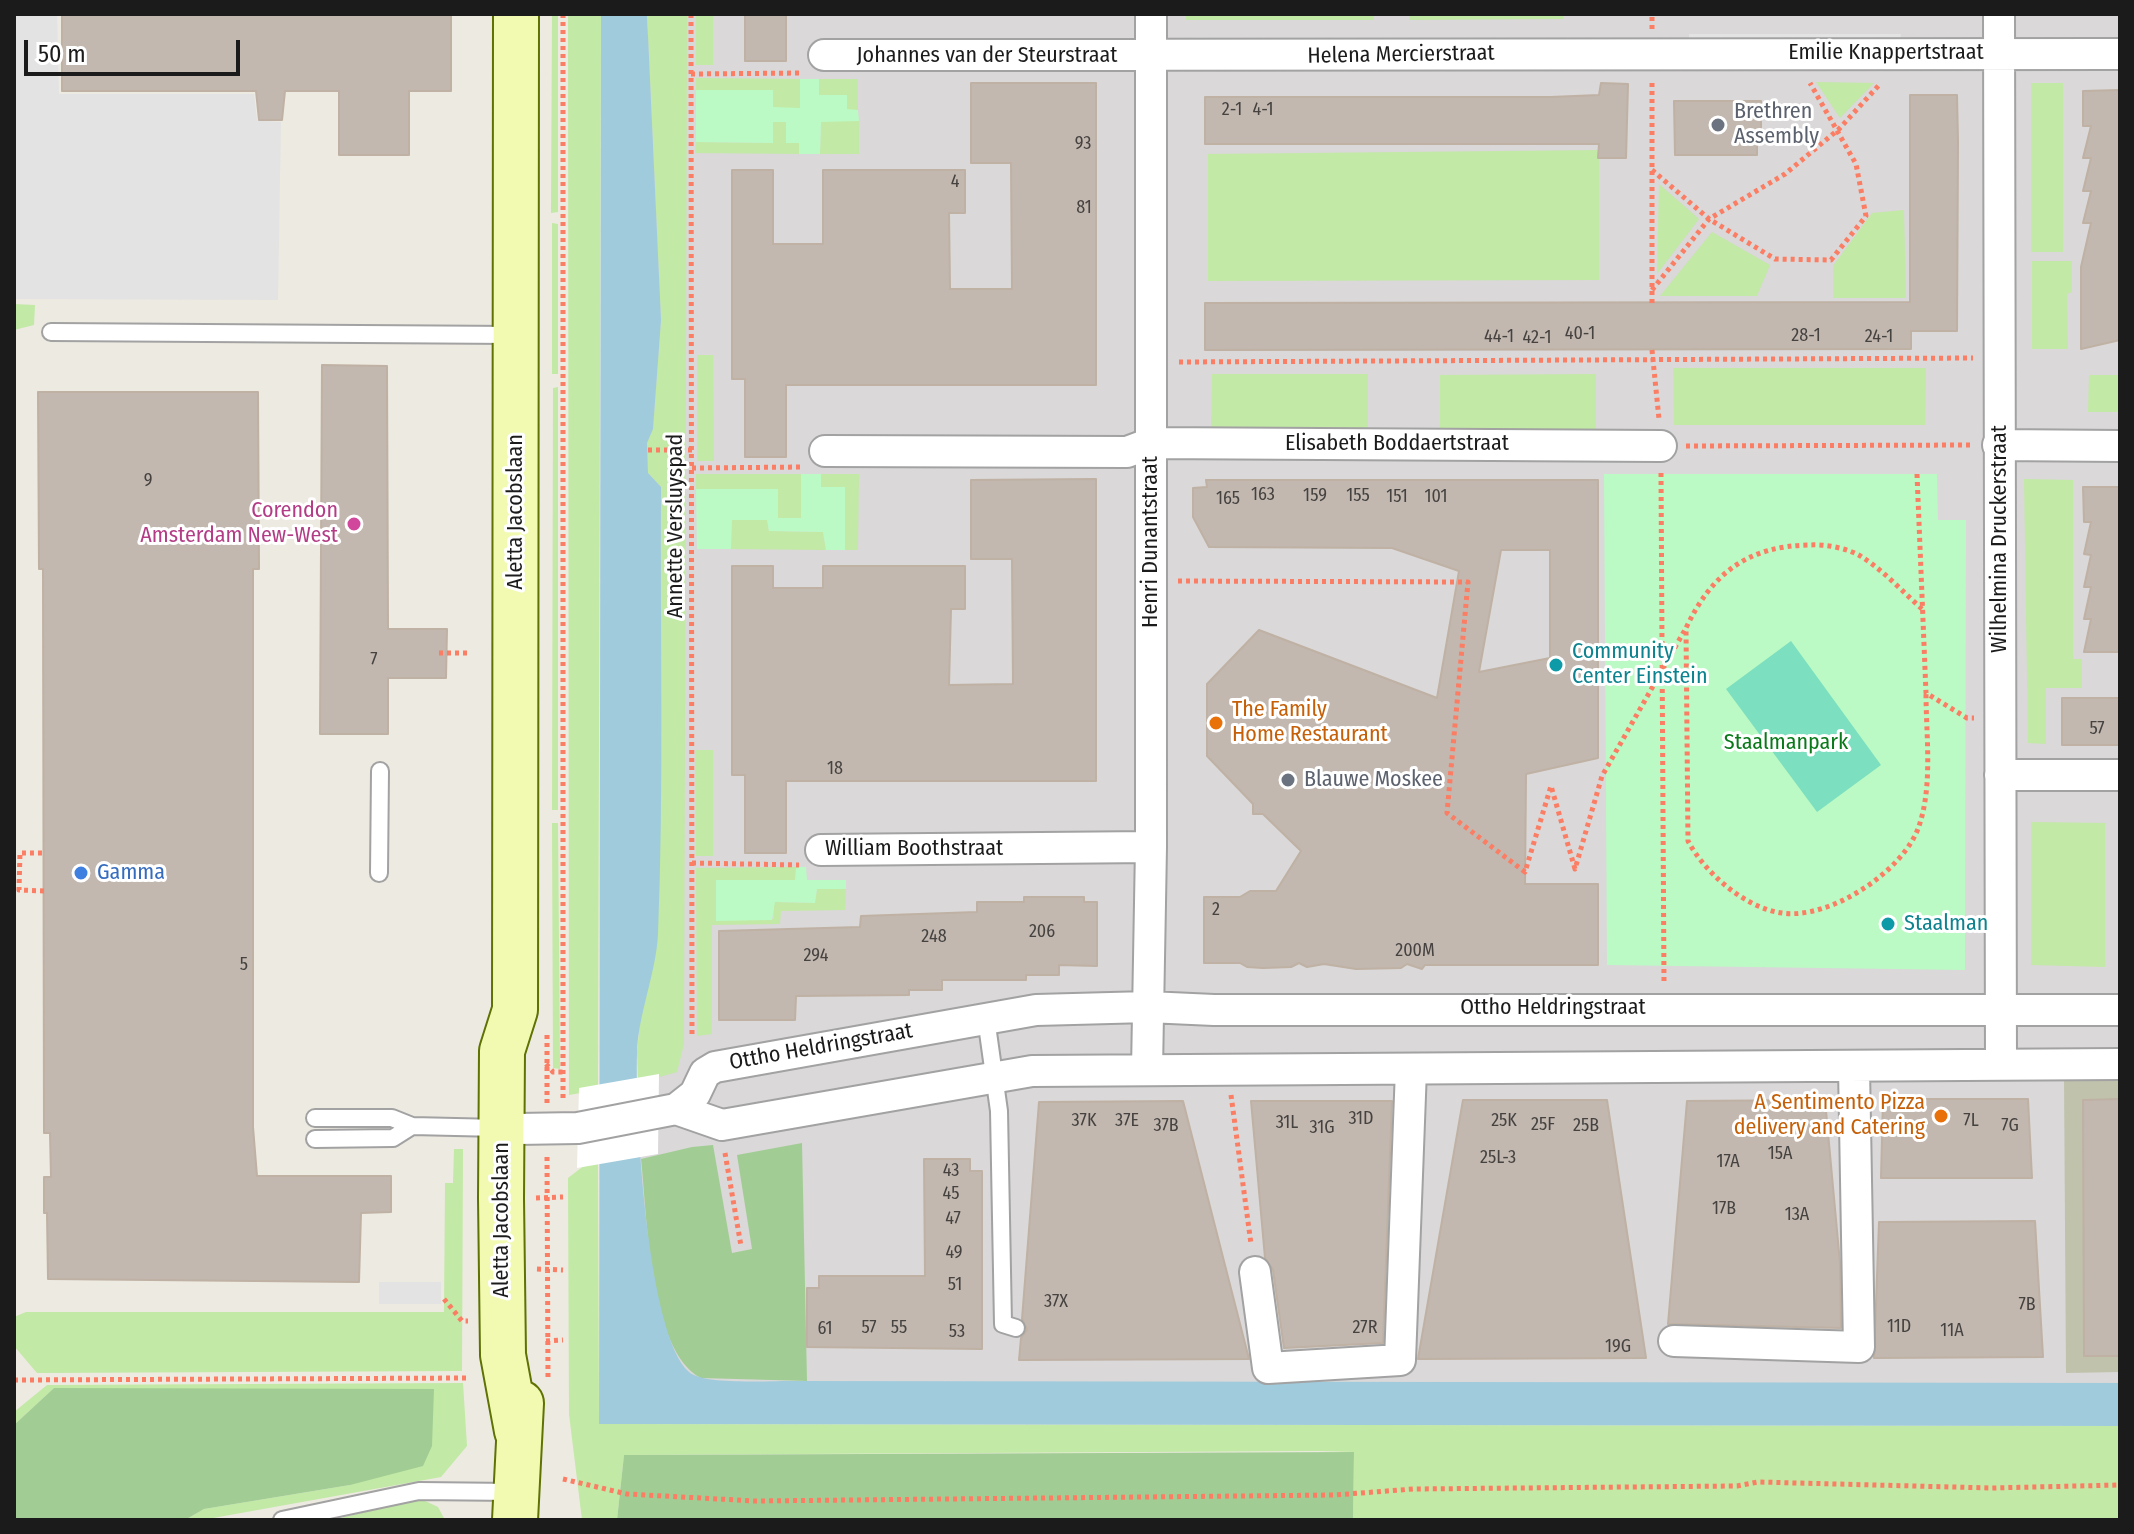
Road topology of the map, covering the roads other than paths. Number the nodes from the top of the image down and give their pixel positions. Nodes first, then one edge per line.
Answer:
1 (516, 14) edge
2 (1151, 14) edge
3 (1999, 14) edge
4 (1652, 53) joint
5 (1999, 53) junction
6 (2120, 54) edge
7 (824, 55) road end
8 (1151, 58) junction
9 (51, 332) dead end
10 (516, 334) junction
11 (1151, 443) junction
12 (1998, 445) junction
13 (1661, 446) road end
14 (2120, 446) edge
15 (825, 451) road end
16 (380, 771) dead end
17 (2000, 775) junction
18 (2120, 775) edge
19 (1151, 847) junction
20 (821, 850) road end
21 (379, 873) dead end
22 (1148, 1007) junction
23 (2000, 1010) junction
24 (2120, 1010) edge
25 (986, 1018) junction
26 (2001, 1064) junction
27 (2120, 1064) edge
28 (1854, 1068) junction
29 (1411, 1069) junction
30 (1147, 1070) junction
31 (994, 1075) junction
32 (667, 1111) junction
33 (315, 1118) dead end
34 (412, 1126) junction
35 (537, 1129) junction
36 (315, 1139) dead end
37 (1255, 1272) road end
38 (1016, 1328) dead end
39 (1674, 1341) dead end
40 (515, 1506) edge
41 (282, 1520) edge

1 - 10 street, Aletta Jacobslaan
2 - 8 street, Henri Dunantstraat
3 - 5 street, Wilhelmina Druckerstraat
4 - 5 street, Emilie Knappertstraat
4 - 8 street, Helena Mercierstraat
5 - 6 street, Emilie Knappertstraat
5 - 12 street, Wilhelmina Druckerstraat
7 - 8 street, Johannes van der Steurstraat
8 - 11 street, Henri Dunantstraat
9 - 10 lane
10 - 35 street, Aletta Jacobslaan
11 - 13 street, Elisabeth Boddaertstraat
11 - 15 street, Elisabeth Boddaertstraat
11 - 19 street, Henri Dunantstraat
12 - 14 street
12 - 17 street, Wilhelmina Druckerstraat
16 - 21 lane
17 - 18 street
17 - 23 street, Wilhelmina Druckerstraat
19 - 20 street, William Boothstraat
19 - 22 street, Henri Dunantstraat
22 - 23 street, Ottho Heldringstraat
22 - 25 street, Ottho Heldringstraat
22 - 30 street, Henri Dunantstraat
23 - 24 street, Ottho Heldringstraat
23 - 26 street, Wilhelmina Druckerstraat
25 - 31 lane
25 - 32 street, Ottho Heldringstraat
26 - 27 street
26 - 28 street
28 - 29 street
28 - 39 street
29 - 30 street
29 - 37 street
30 - 31 street
31 - 32 street
31 - 38 lane
32 - 35 street
33 - 34 lane
34 - 35 lane
34 - 36 lane
35 - 40 street, Aletta Jacobslaan
40 - 41 lane

